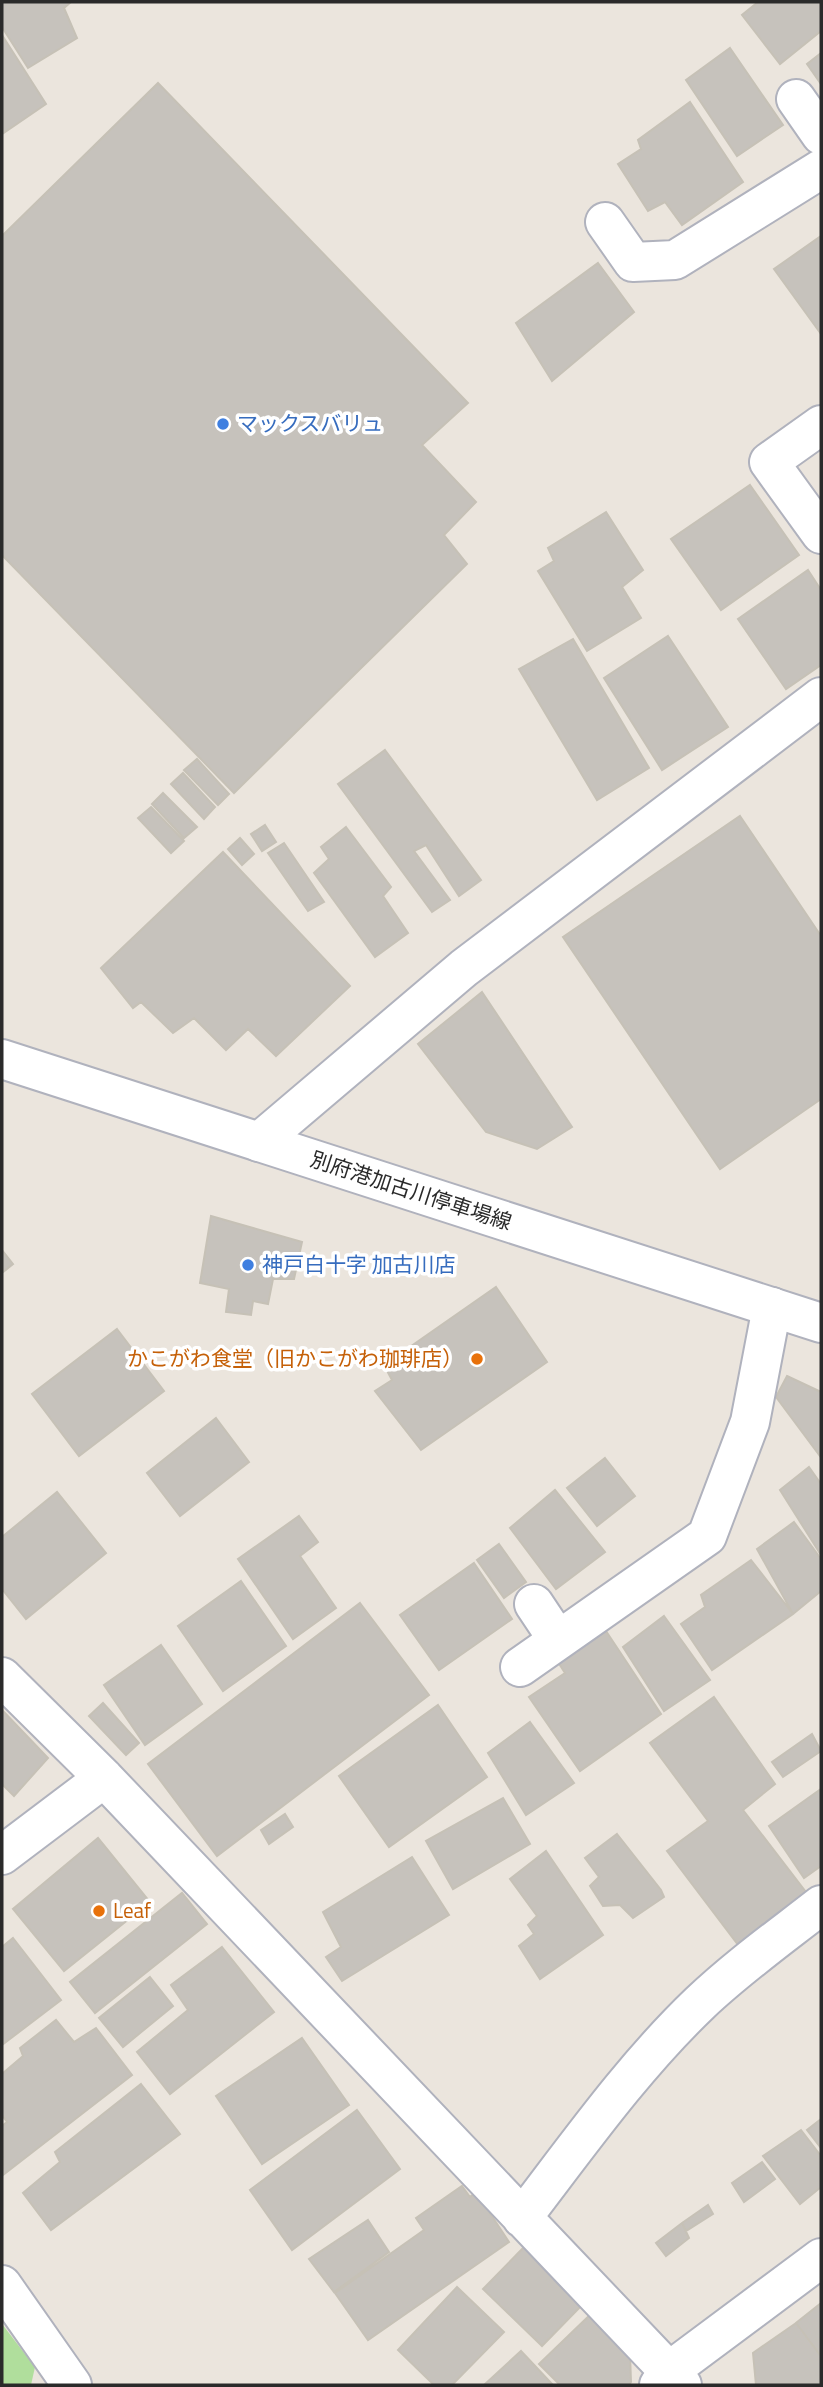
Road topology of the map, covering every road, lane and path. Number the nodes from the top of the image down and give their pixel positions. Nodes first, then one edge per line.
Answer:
1 (796, 99) dead end
2 (821, 135) edge
3 (821, 169) edge
4 (605, 222) dead end
5 (821, 425) edge
6 (821, 534) edge
7 (821, 697) edge
8 (2, 1059) edge
9 (259, 1142) junction
10 (772, 1307) junction
11 (821, 1323) edge
12 (534, 1604) dead end
13 (558, 1640) junction
14 (520, 1667) dead end
15 (2, 1677) edge
16 (104, 1778) junction
17 (2, 1855) edge
18 (821, 1905) edge
19 (522, 2218) junction
20 (821, 2258) edge
21 (2, 2285) edge
22 (670, 2381) edge
23 (72, 2385) edge

1 - 2 street
3 - 4 street
5 - 6 street
7 - 9 street
8 - 9 street, 別府港加古川停車場線
9 - 10 street, 別府港加古川停車場線
10 - 11 street, 別府港加古川停車場線
10 - 13 street
12 - 13 street
13 - 14 street
15 - 16 street
16 - 17 street
16 - 19 street
18 - 19 street
19 - 22 street
20 - 22 street
21 - 23 street

